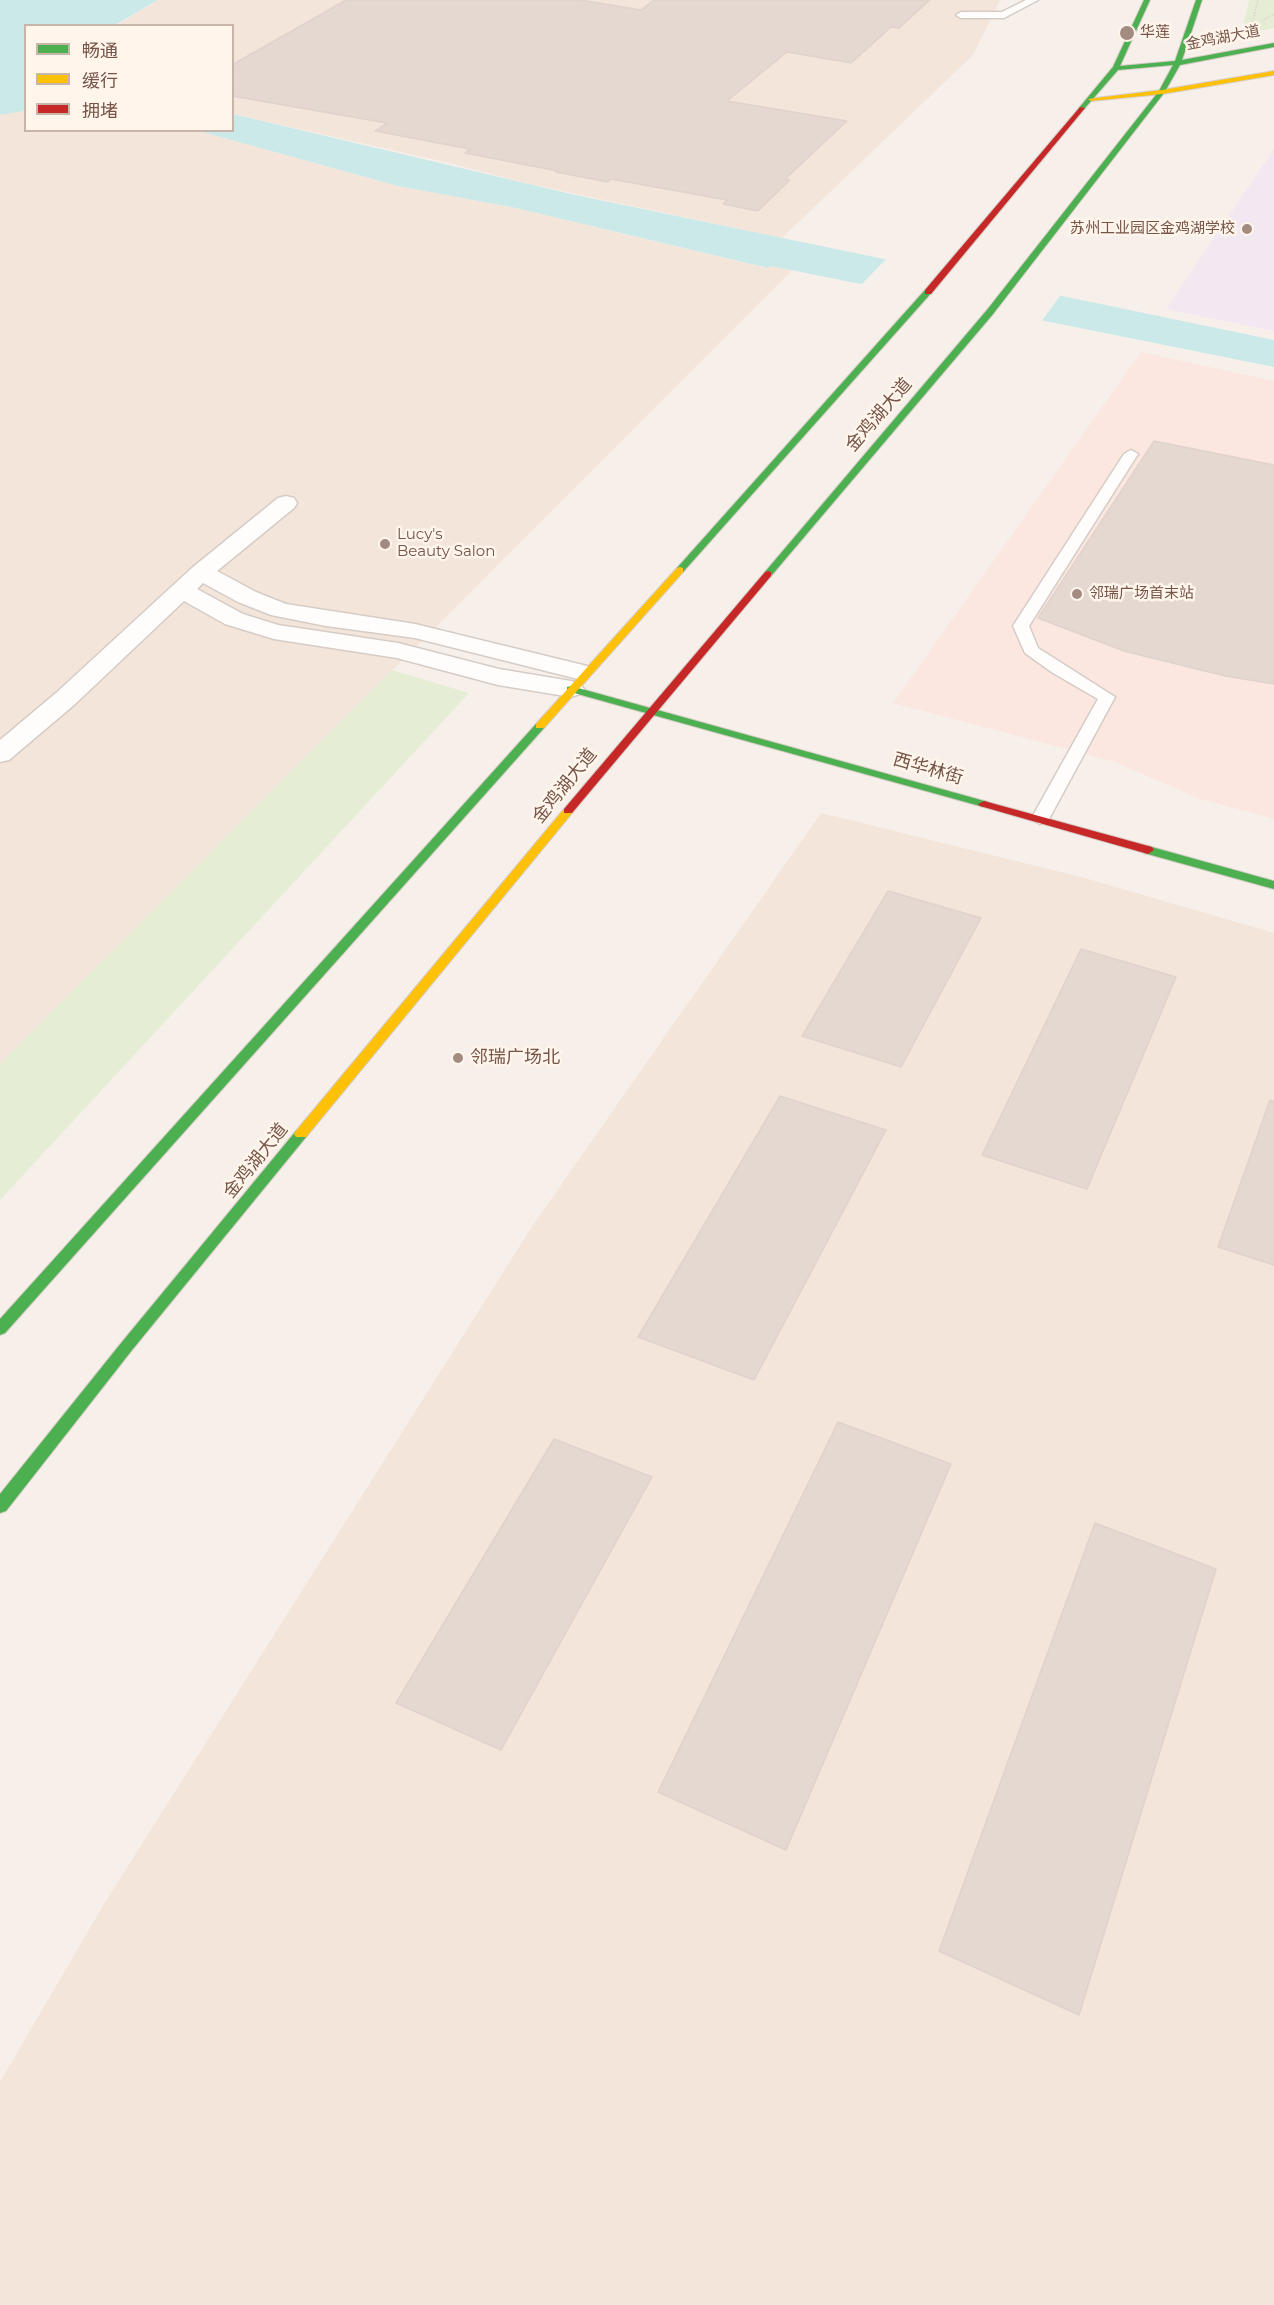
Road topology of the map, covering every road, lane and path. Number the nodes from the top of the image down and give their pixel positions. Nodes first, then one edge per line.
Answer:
1 (1033, 0) edge
2 (1147, 0) edge
3 (1199, 0) edge
4 (1258, 0) edge
5 (961, 15) dead end
6 (1255, 28) dead end
7 (1274, 45) edge
8 (1178, 63) junction
9 (1116, 68) junction
10 (1274, 73) edge
11 (1162, 92) junction
12 (1091, 99) junction
13 (1131, 454) dead end
14 (286, 502) dead end
15 (201, 572) junction
16 (181, 590) junction
17 (588, 680) junction
18 (659, 692) junction
19 (686, 700) dead end
20 (651, 710) junction
21 (0, 753) edge
22 (1040, 819) junction
23 (1274, 885) edge
24 (0, 1329) edge
25 (0, 1506) edge

1 - 5 lane
2 - 9 main road
3 - 8 main road
4 - 6 path
7 - 8 main road, 金鸡湖大道
8 - 9 main road, 金鸡湖大道
8 - 11 main road, 金鸡湖大道
9 - 12 main road
10 - 11 main road
11 - 12 main road
11 - 18 main road, 金鸡湖大道
12 - 17 main road
13 - 22 lane
14 - 15 street
15 - 16 street
15 - 17 street
16 - 17 street
16 - 21 street
17 - 20 main road, 西华林街
17 - 24 main road
18 - 19 main road
18 - 20 main road, 金鸡湖大道
20 - 22 main road, 西华林街
20 - 25 main road, 金鸡湖大道
22 - 23 main road, 西华林街

